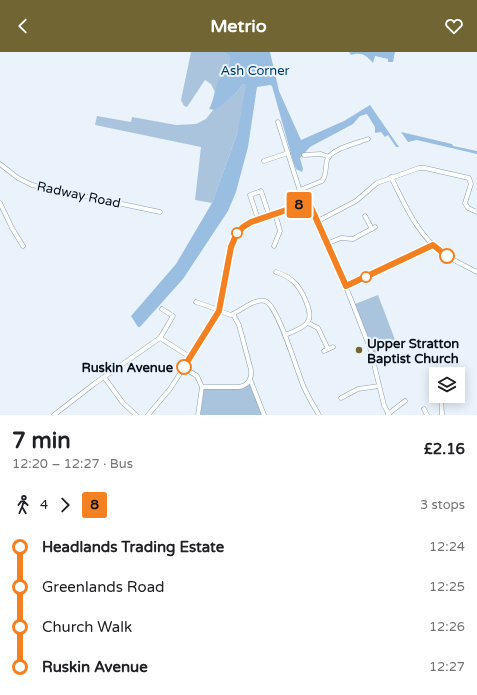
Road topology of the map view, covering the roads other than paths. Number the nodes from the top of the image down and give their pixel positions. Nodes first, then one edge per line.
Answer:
1 (277, 124) dead end
2 (368, 139) dead end
3 (288, 153) junction
4 (304, 155) dead end
5 (329, 157) junction
6 (264, 161) dead end
7 (1, 165) edge
8 (391, 178) junction
9 (300, 190) junction
10 (0, 203) edge
11 (304, 204) junction
12 (160, 212) dead end
13 (477, 212) edge
14 (275, 213) junction
15 (269, 215) junction
16 (365, 216) dead end
17 (258, 219) junction
18 (316, 222) junction
19 (326, 244) junction
20 (433, 245) junction
21 (23, 246) dead end
22 (274, 246) dead end
23 (276, 272) dead end
24 (477, 272) edge
25 (346, 286) junction
26 (196, 302) dead end
27 (162, 309) dead end
28 (219, 311) junction
29 (233, 314) junction
30 (308, 323) junction
31 (285, 335) junction
32 (160, 338) junction
33 (333, 347) dead end
34 (190, 358) junction
35 (184, 368) junction
36 (104, 377) junction
37 (250, 379) junction
38 (379, 386) junction
39 (202, 387) junction
40 (342, 398) dead end
41 (405, 400) dead end
42 (441, 403) edge
43 (424, 409) dead end
44 (54, 415) edge
45 (136, 415) edge
46 (148, 415) edge
47 (198, 415) edge
48 (264, 415) edge
49 (319, 415) edge
50 (388, 415) edge
51 (427, 415) edge
52 (442, 415) edge

1 - 3 street
2 - 5 street
3 - 6 street
3 - 9 street
4 - 5 street
5 - 9 street
7 - 12 street, Radway Road
8 - 13 street
8 - 18 street
8 - 20 street
9 - 11 street
10 - 21 street
11 - 14 street
11 - 18 street
14 - 15 street
14 - 22 street
15 - 17 street
15 - 17 street
16 - 19 street
17 - 28 street
18 - 19 street
19 - 25 street
20 - 24 street
20 - 25 street
23 - 30 street
25 - 38 street
26 - 28 street
27 - 32 street
28 - 29 street
28 - 34 street
29 - 31 street
29 - 37 street
30 - 31 street
30 - 33 street
31 - 49 street
32 - 34 street
32 - 36 street
34 - 35 street
35 - 39 street
35 - 46 street
36 - 44 street
36 - 45 street
37 - 39 street
37 - 48 street
38 - 40 street
38 - 50 street
39 - 47 street
41 - 50 street
42 - 52 street
43 - 51 street

